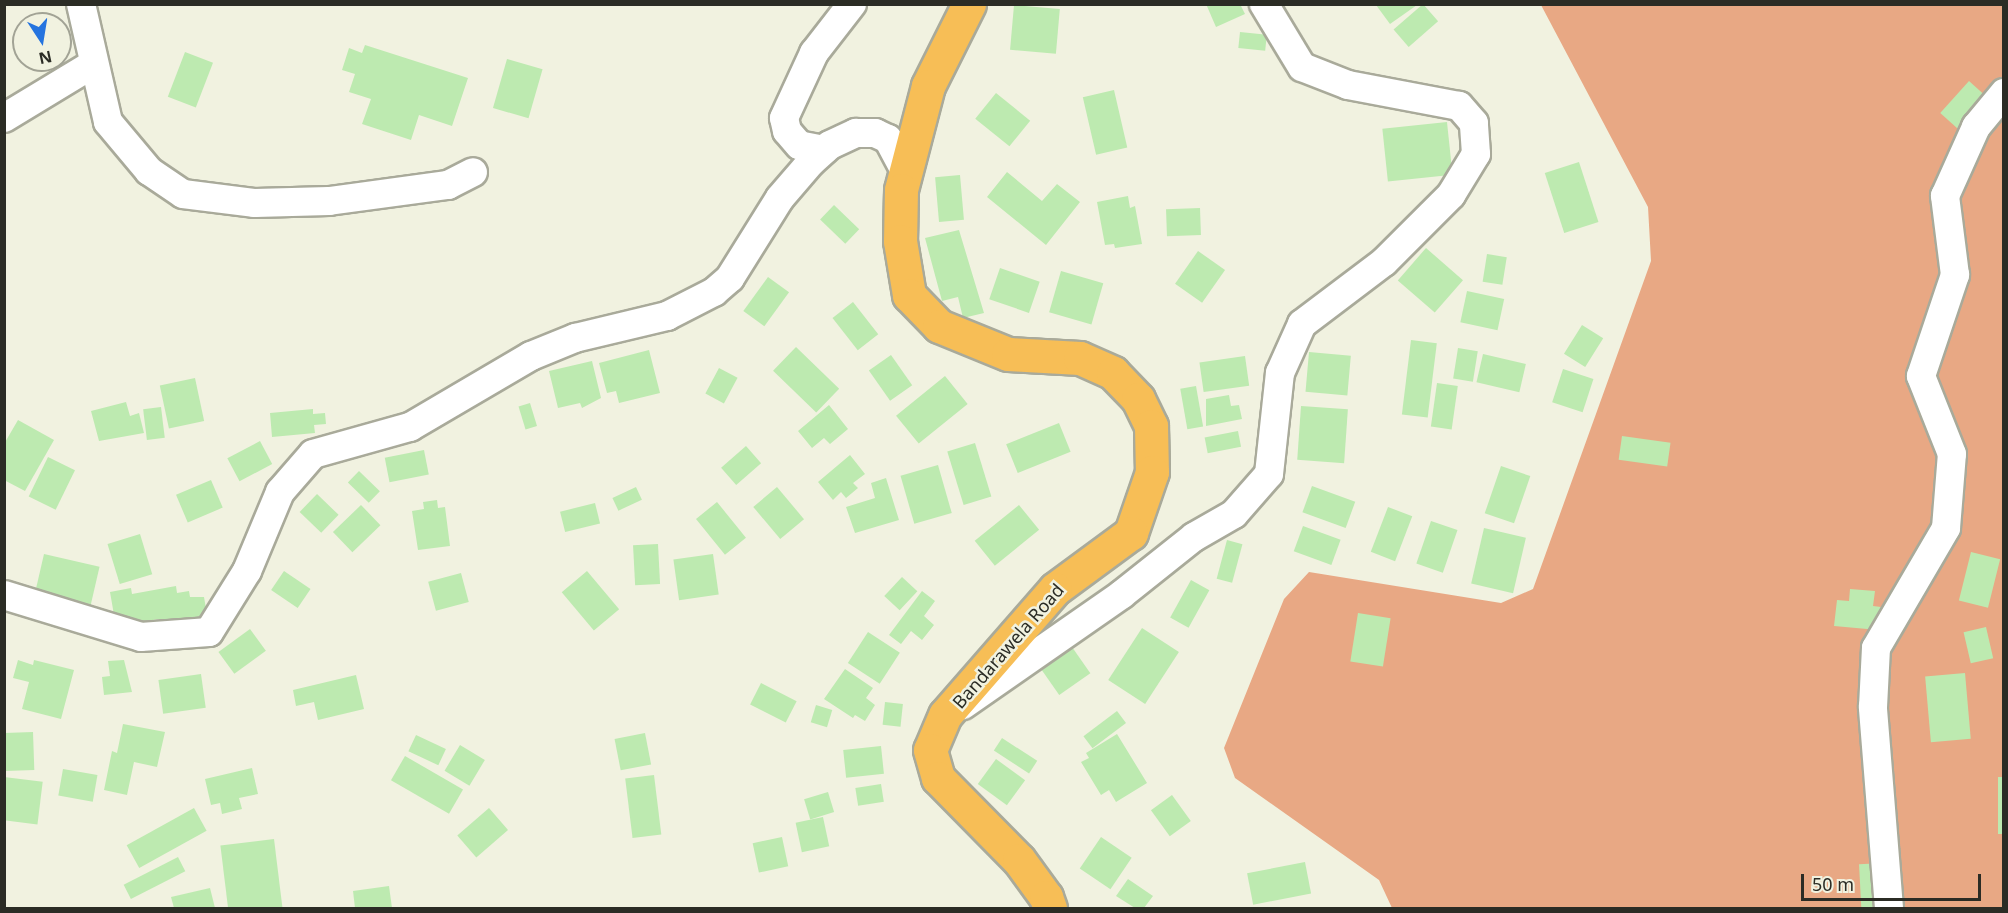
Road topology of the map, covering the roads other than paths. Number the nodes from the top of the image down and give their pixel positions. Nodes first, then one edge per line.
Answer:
1 (81, 4) edge
2 (852, 4) edge
3 (969, 4) edge
4 (1264, 4) edge
5 (93, 64) junction
6 (2004, 93) edge
7 (4, 118) edge
8 (824, 150) junction
9 (905, 171) junction
10 (473, 172) dead end
11 (4, 595) edge
12 (946, 716) junction
13 (1050, 909) edge
14 (1889, 909) edge

1 - 5 lane
2 - 8 lane
3 - 9 highway, Bandarawela Road
4 - 12 lane
5 - 7 lane
5 - 10 lane
6 - 14 lane
8 - 9 lane
8 - 11 lane
9 - 12 highway, Bandarawela Road
12 - 13 highway, Bandarawela Road

